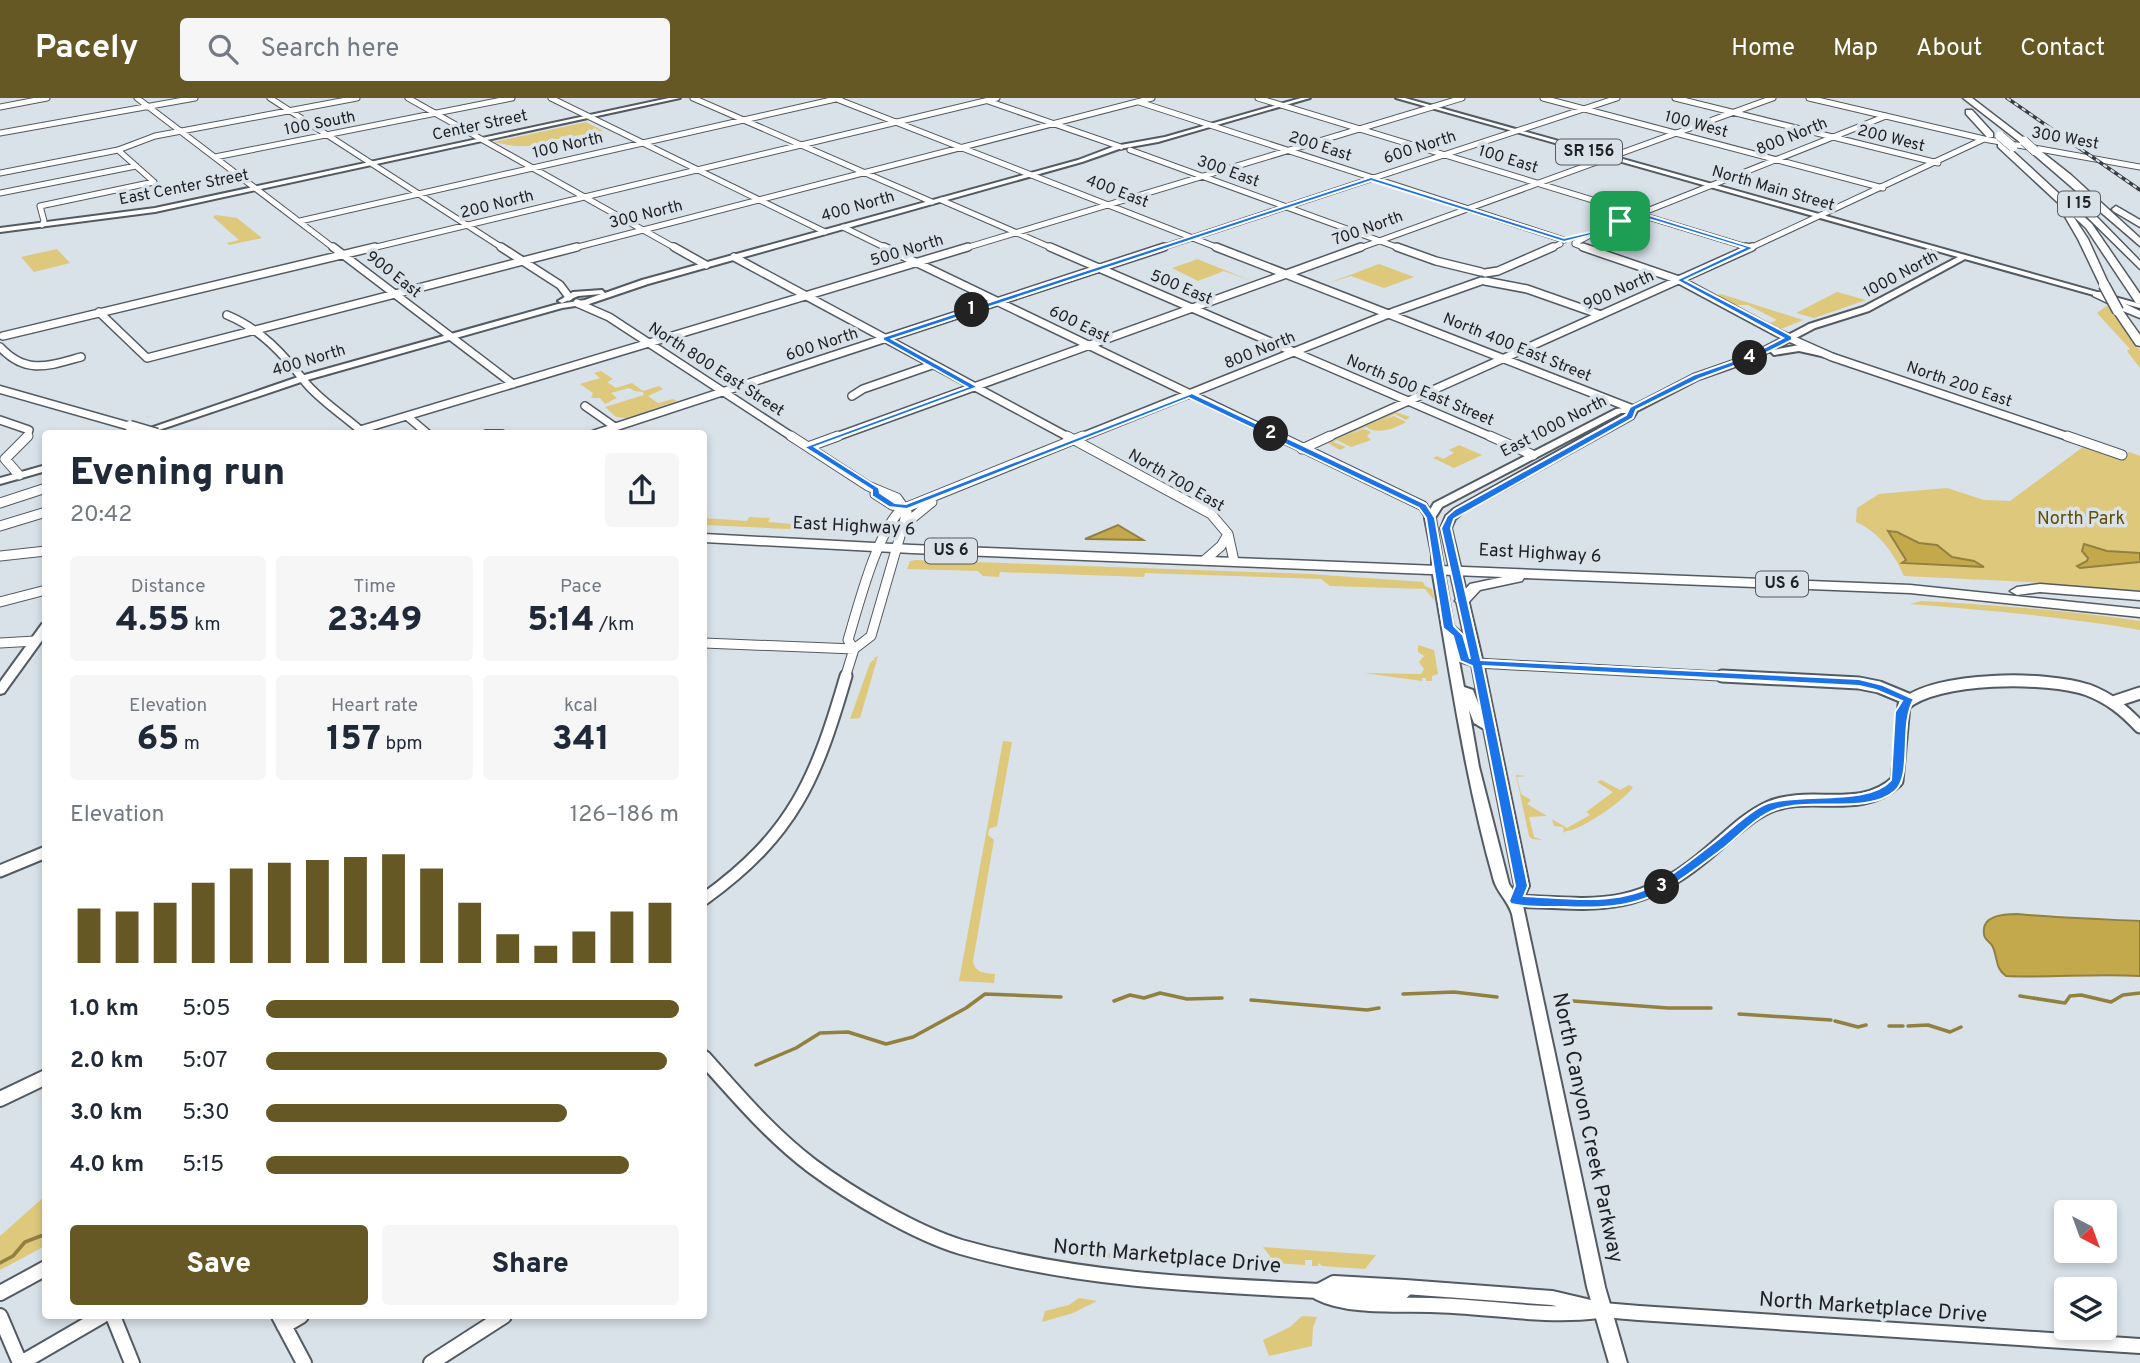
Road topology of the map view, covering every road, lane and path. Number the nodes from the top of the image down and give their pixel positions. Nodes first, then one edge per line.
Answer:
1 (47, 98) edge
2 (137, 98) edge
3 (195, 98) edge
4 (270, 98) edge
5 (357, 98) edge
6 (408, 98) edge
7 (512, 98) edge
8 (551, 98) edge
9 (677, 98) edge
10 (693, 98) edge
11 (837, 98) edge
12 (997, 98) edge
13 (1126, 98) edge
14 (1152, 98) edge
15 (1258, 98) edge
16 (1307, 98) edge
17 (1399, 98) edge
18 (1462, 98) edge
19 (1543, 98) edge
20 (1617, 98) edge
21 (1675, 98) edge
22 (1773, 98) edge
23 (1810, 98) edge
24 (983, 99) edge
25 (1137, 102) junction
26 (1964, 102) edge
27 (21, 103) junction
28 (1282, 105) junction
29 (148, 106) junction
30 (0, 107) edge
31 (1431, 107) junction
32 (1584, 109) junction
33 (29, 110) dead end
34 (290, 111) junction
35 (1969, 112) junction
36 (436, 113) junction
37 (1733, 113) junction
38 (1886, 116) junction
39 (589, 117) junction
40 (744, 120) junction
41 (896, 123) junction
42 (1051, 124) junction
43 (1209, 125) junction
44 (1359, 129) junction
45 (181, 131) junction
46 (1516, 131) junction
47 (0, 133) edge
48 (1677, 133) junction
49 (327, 135) junction
50 (1831, 137) junction
51 (1987, 137) junction
52 (482, 139) junction
53 (2001, 141) junction
54 (2024, 141) joint
55 (643, 143) junction
56 (803, 145) junction
57 (960, 148) junction
58 (1122, 149) junction
59 (118, 150) junction
60 (1287, 151) junction
61 (1444, 155) junction
62 (215, 157) junction
63 (1608, 158) junction
64 (1776, 159) junction
65 (371, 163) junction
66 (1938, 163) junction
67 (136, 166) junction
68 (2139, 166) edge
69 (531, 169) junction
70 (699, 170) junction
71 (0, 173) edge
72 (864, 173) junction
73 (1033, 174) junction
74 (1202, 177) junction
75 (2068, 177) junction
76 (1371, 179) junction
77 (1537, 183) junction
78 (1709, 186) junction
79 (256, 188) junction
80 (1883, 188) junction
81 (0, 193) edge
82 (419, 194) junction
83 (586, 197) junction
84 (2057, 198) junction
85 (758, 200) junction
86 (937, 201) junction
87 (1110, 204) junction
88 (1286, 207) junction
89 (1465, 209) junction
90 (1639, 214) junction
91 (1820, 217) junction
92 (300, 221) junction
93 (43, 225) junction
94 (469, 226) junction
95 (2140, 226) edge
96 (843, 227) junction
97 (0, 230) edge
98 (644, 230) junction
99 (825, 232) junction
100 (1016, 232) junction
101 (1194, 237) junction
102 (1379, 240) junction
103 (1567, 243) junction
104 (2140, 243) edge
105 (1750, 248) junction
106 (346, 256) junction
107 (734, 257) junction
108 (1964, 257) junction
109 (522, 261) junction
110 (917, 262) junction
111 (706, 265) junction
112 (1514, 265) junction
113 (1454, 266) junction
114 (2140, 266) edge
115 (1099, 268) junction
116 (1483, 272) junction
117 (1287, 274) junction
118 (1471, 276) junction
119 (1495, 277) junction
120 (1679, 280) junction
121 (1483, 281) junction
122 (560, 285) junction
123 (2129, 285) junction
124 (1517, 287) junction
125 (1456, 288) junction
126 (394, 294) junction
127 (2097, 294) junction
128 (590, 296) junction
129 (806, 296) junction
130 (572, 300) junction
131 (998, 301) junction
132 (2140, 301) edge
133 (2140, 306) edge
134 (1192, 308) junction
135 (99, 313) junction
136 (1390, 313) junction
137 (227, 315) dead end
138 (1601, 315) junction
139 (2140, 315) edge
140 (609, 317) junction
141 (255, 330) junction
142 (450, 336) junction
143 (1, 337) edge
144 (886, 338) junction
145 (1789, 338) junction
146 (649, 343) junction
147 (2140, 343) edge
148 (1089, 345) junction
149 (0, 347) edge
150 (1295, 352) junction
151 (82, 357) dead end
152 (1753, 357) junction
153 (1832, 357) junction
154 (1504, 358) junction
155 (932, 365) junction
156 (304, 378) junction
157 (513, 384) junction
158 (974, 387) junction
159 (0, 389) edge
160 (723, 392) junction
161 (1189, 395) junction
162 (852, 396) dead end
163 (1407, 401) junction
164 (585, 406) dead end
165 (1633, 409) junction
166 (408, 416) junction
167 (0, 420) edge
168 (615, 427) junction
169 (135, 430) edge
170 (148, 430) edge
171 (357, 430) edge
172 (366, 430) edge
173 (424, 430) edge
174 (606, 430) edge
175 (1572, 436) junction
176 (1074, 440) junction
177 (808, 447) junction
178 (1302, 449) junction
179 (1534, 455) junction
180 (2122, 455) dead end
181 (2, 460) edge
182 (1548, 460) junction
183 (42, 472) edge
184 (19, 475) junction
185 (985, 477) junction
186 (0, 481) edge
187 (1510, 482) junction
188 (42, 489) edge
189 (943, 493) junction
190 (895, 502) junction
191 (933, 502) junction
192 (0, 503) edge
193 (1438, 505) junction
194 (1423, 506) junction
195 (907, 507) junction
196 (42, 513) edge
197 (894, 516) junction
198 (1430, 518) junction
199 (905, 524) junction
200 (0, 526) edge
201 (1227, 536) junction
202 (707, 538) edge
203 (880, 547) junction
204 (898, 548) junction
205 (42, 551) edge
206 (0, 556) edge
207 (1205, 560) junction
208 (1234, 561) junction
209 (1437, 569) junction
210 (1456, 570) junction
211 (1544, 573) junction
212 (1910, 589) junction
213 (42, 591) edge
214 (2017, 591) junction
215 (2140, 596) edge
216 (1462, 601) junction
217 (0, 602) edge
218 (2140, 605) edge
219 (2140, 613) edge
220 (1449, 628) junction
221 (42, 631) edge
222 (35, 641) junction
223 (0, 643) edge
224 (707, 643) edge
225 (854, 649) junction
226 (1477, 663) junction
227 (1459, 689) junction
228 (0, 690) edge
229 (2140, 693) edge
230 (1908, 699) junction
231 (2113, 702) junction
232 (1489, 727) junction
233 (2140, 727) edge
234 (42, 854) edge
235 (0, 870) edge
236 (707, 897) edge
237 (1515, 901) junction
238 (707, 1068) edge
239 (42, 1079) edge
240 (0, 1098) edge
241 (42, 1270) edge
242 (1317, 1292) junction
243 (0, 1293) edge
244 (1603, 1310) junction
245 (0, 1317) edge
246 (97, 1319) edge
247 (114, 1319) edge
248 (499, 1319) edge
249 (281, 1321) edge
250 (2140, 1346) edge
251 (21, 1363) edge
252 (132, 1363) edge
253 (304, 1363) edge
254 (431, 1363) edge
255 (1618, 1363) edge

1 - 27 street
2 - 29 street, 900 East
3 - 29 street
4 - 34 street
5 - 34 street
6 - 36 street
7 - 36 street, 100 South
8 - 39 street
9 - 39 main road, Center Street
10 - 40 street, 500 East
11 - 40 street, 100 North
11 - 41 street, 400 East
12 - 24 street, 200 North
13 - 25 street, 200 East
14 - 25 street, 300 North
15 - 28 street, 100 East
16 - 28 main road, 400 North
17 - 31 main road, North Main Street / SR 156
18 - 31 street, 500 North
19 - 32 street, 100 West
20 - 32 street, 600 North
21 - 37 street, 200 West
22 - 37 street, 700 North
23 - 38 street, 300 West
24 - 41 street, 200 North
24 - 42 street, 300 East
25 - 42 street, 300 North
25 - 43 street, 200 East
26 - 35 highway, I 15
26 - 54 highway, I 15
27 - 30 street
27 - 33 street
28 - 43 main road, 400 North
28 - 44 street, 100 East
29 - 45 street, 900 East
29 - 47 street
31 - 44 street, 500 North
31 - 46 main road, North Main Street / SR 156
32 - 46 street, 600 North
32 - 48 street, 100 West
34 - 45 street
34 - 49 street
35 - 51 highway
35 - 53 highway, I 15
36 - 49 street, 100 South
36 - 52 street
37 - 48 street, 700 North
37 - 50 street, 200 West
38 - 50 street, 800 North
38 - 51 street, 300 West
39 - 52 main road, Center Street
39 - 55 street
40 - 55 street, 100 North
40 - 56 street, 500 East
41 - 56 street, 200 North
41 - 57 street, 400 East
42 - 57 street, 300 North
42 - 58 street, 300 East
43 - 58 main road, 400 North
43 - 60 street, 200 East
44 - 60 street, 500 North
44 - 61 street, 100 East
45 - 59 street
45 - 62 street, 900 East
46 - 61 street, 600 North
46 - 63 main road, North Main Street / SR 156
48 - 63 street, 700 North
48 - 64 street, 100 West
49 - 62 street, 100 South
49 - 65 street
50 - 64 street, 800 North
50 - 66 street, 200 West
51 - 53 highway
51 - 66 street, 900 North
51 - 68 street, 300 West
52 - 65 main road, Center Street
52 - 69 street
53 - 84 highway
53 - 114 highway, I 15, bridge
54 - 75 highway, I 15, bridge
55 - 69 street, 100 North
55 - 70 street
56 - 70 street, 200 North
56 - 72 street, 500 East
57 - 72 street, 300 North
57 - 73 street, 400 East
58 - 73 main road, 400 North
58 - 74 street, 300 East
59 - 67 street
59 - 71 street
60 - 74 street, 500 North
60 - 76 street, 200 East
61 - 76 street, 600 North
61 - 77 street, 100 East
62 - 79 street, 900 East
63 - 77 street, 700 North
63 - 78 main road, North Main Street / SR 156
64 - 78 street, 800 North
64 - 80 street, 100 West
65 - 79 main road, East Center Street
65 - 82 street
66 - 80 street, 900 North
67 - 81 street
67 - 93 street
69 - 82 street, 100 North
69 - 83 street
70 - 83 street, 200 North
70 - 85 street
72 - 85 street, 300 North
72 - 86 street, 500 East
73 - 86 main road, 400 North
73 - 87 street, 400 East
74 - 87 street, 500 North
74 - 88 street, 300 East
75 - 95 highway
75 - 104 highway, I 15
76 - 88 street, 600 North
76 - 89 street, 200 East
77 - 89 street, 700 North
77 - 90 street, 100 East
78 - 90 street, 800 North
78 - 91 main road, North Main Street / SR 156
79 - 92 street, 900 East
79 - 93 main road, East Center Street
80 - 91 street, 900 North
82 - 92 street, 100 North
82 - 94 street
83 - 94 street, 200 North
83 - 98 street
84 - 123 highway
84 - 147 highway, bridge
85 - 98 street, 300 North
85 - 99 street
86 - 96 main road, 400 North
86 - 100 street, 500 East
87 - 100 street, 500 North
87 - 101 street, 400 East
88 - 101 street, 600 North
88 - 102 street, 300 East
89 - 102 street, 700 North
89 - 103 street, 200 East
90 - 103 street, 800 North
90 - 105 street, 100 East
91 - 105 street, 900 North
91 - 108 main road, North Main Street / SR 156
92 - 106 street, 900 East
93 - 97 main road, East Center Street
94 - 106 street, 200 North
94 - 109 street
96 - 99 main road, 400 North
96 - 110 street, 600 East
98 - 109 street, 300 North
98 - 111 street
99 - 107 main road, 400 North
100 - 110 street, 500 North
100 - 115 street, 500 East
101 - 115 street, 600 North
101 - 117 street, 400 East
102 - 113 street, 300 East
102 - 117 street, 700 North
103 - 112 street, 800 North
103 - 120 street, 200 East
105 - 120 street, 900 North
106 - 126 street, 900 East
106 - 135 street, 200 North
107 - 111 main road, 400 North
107 - 129 street, North 700 East
108 - 127 main road, North Main Street / SR 156
108 - 145 main road, 1000 North
109 - 122 street
109 - 126 street, 300 North
110 - 129 street, 500 North
110 - 131 street, 600 East
111 - 128 main road, 400 North
112 - 116 street, 800 North
112 - 119 street, 800 North
113 - 116 street, 300 East
113 - 118 street, 300 East
115 - 131 street, 600 North
115 - 134 street, 500 East
116 - 118 street, 800 North
116 - 119 street, 300 East
117 - 134 street, 700 North
117 - 136 street, 400 East
118 - 121 street, 300 East
118 - 125 street, 800 North
119 - 121 street, 800 North
119 - 124 street
120 - 138 street, 900 North
120 - 145 street, 200 East
121 - 124 street
121 - 125 street, 800 North
122 - 128 street
122 - 130 street
123 - 127 highway
123 - 132 highway
124 - 138 street
125 - 136 street, 800 North
126 - 141 street, 300 North
126 - 142 street, 900 East
127 - 133 main road, North Main Street / SR 156
127 - 139 highway
128 - 130 main road, 400 North
128 - 140 street
129 - 144 street, North 700 East
129 - 146 street, 500 North
130 - 140 street
130 - 142 main road, 400 North
131 - 144 street, 600 North
131 - 148 street, 600 East
134 - 148 street, 700 North
134 - 150 street, 500 East
135 - 141 street, 300 North
135 - 143 street, 200 North
136 - 150 street, 800 North
136 - 154 street, North 400 East Street
137 - 141 street
138 - 154 street, 900 North
140 - 146 street, North 800 East Street
141 - 156 street
142 - 156 main road, 400 North
142 - 157 street, 900 East
144 - 155 street, North 700 East
144 - 160 street, 600 North
145 - 152 main road
145 - 153 street, North 200 East
146 - 157 street, 500 North
146 - 160 street, North 800 East Street
148 - 158 street, 700 North
148 - 161 street, 600 East
149 - 151 street
150 - 161 street, 800 North
150 - 163 street, North 500 East Street
152 - 153 main road
152 - 165 main road
153 - 180 street, North 200 East
154 - 163 street, 900 North
154 - 165 street, North 400 East Street
155 - 158 street, North 700 East
155 - 162 street
156 - 170 main road, 400 North
156 - 171 street
157 - 166 street, 500 North
158 - 176 street, North 700 East
158 - 177 street, 700 North
159 - 169 highway
160 - 168 street, 600 North
160 - 177 street, North 800 East Street
161 - 176 street, 800 North
161 - 178 street, 600 East
163 - 178 street, 900 North
163 - 179 street, North 500 East Street
164 - 168 street
165 - 175 main road, East 1000 North
165 - 182 main road, East 1000 North
166 - 172 street, 500 North
166 - 173 street
167 - 181 street
168 - 174 street, 600 North
175 - 179 main road, East 1000 North
175 - 182 main road
176 - 185 street, 800 North
176 - 201 street, North 700 East
177 - 190 street, North 800 East Street
178 - 194 street, 600 East
179 - 187 main road
179 - 193 main road, East 1000 North
181 - 184 street
182 - 187 main road, East 1000 North
183 - 184 main road
184 - 186 main road
185 - 189 street
185 - 191 street
187 - 210 main road, East 1000 North
188 - 192 street
189 - 190 street
189 - 195 street
190 - 195 street
190 - 197 street
191 - 195 street
191 - 199 street
193 - 194 street, East 1000 North
193 - 198 main road
194 - 198 street
195 - 197 street
195 - 199 street
196 - 200 street
197 - 203 street
198 - 209 main road
199 - 204 street
201 - 207 street, North 700 East
201 - 208 street, North 700 East
202 - 203 highway, East Highway 6 / US 6
203 - 204 highway, East Highway 6 / US 6
203 - 225 street
204 - 207 highway, East Highway 6 / US 6
204 - 225 street
205 - 206 street
207 - 208 highway, East Highway 6 / US 6
208 - 209 highway, East Highway 6 / US 6
209 - 210 highway, East Highway 6 / US 6
209 - 220 main road, North Canyon Creek Parkway
210 - 211 highway, East Highway 6 / US 6
210 - 216 main road, North Canyon Creek Parkway
211 - 212 highway, East Highway 6 / US 6
211 - 216 highway
212 - 214 highway, East Highway 6 / US 6
212 - 219 highway, East Highway 6 / US 6
213 - 217 street
214 - 215 highway, US 6
214 - 218 highway, East Highway 6
216 - 226 main road, North Canyon Creek Parkway
220 - 226 main road
220 - 227 main road, North Canyon Creek Parkway
221 - 222 main road
222 - 223 street
222 - 228 main road
224 - 225 street
225 - 236 street
226 - 230 street
226 - 232 main road, North Canyon Creek Parkway
227 - 232 main road
227 - 237 main road, North Canyon Creek Parkway
229 - 231 street
230 - 231 street
230 - 237 street
231 - 233 street
232 - 237 main road, North Canyon Creek Parkway
234 - 235 street
237 - 244 main road, North Canyon Creek Parkway
238 - 242 street, North Marketplace Drive
239 - 240 street
241 - 243 street
242 - 244 street, North Marketplace Drive
242 - 244 street, North Marketplace Drive
244 - 250 street, North Marketplace Drive
244 - 255 main road, North Canyon Creek Parkway
245 - 251 street
246 - 251 street
247 - 252 street
248 - 254 street
249 - 253 street

